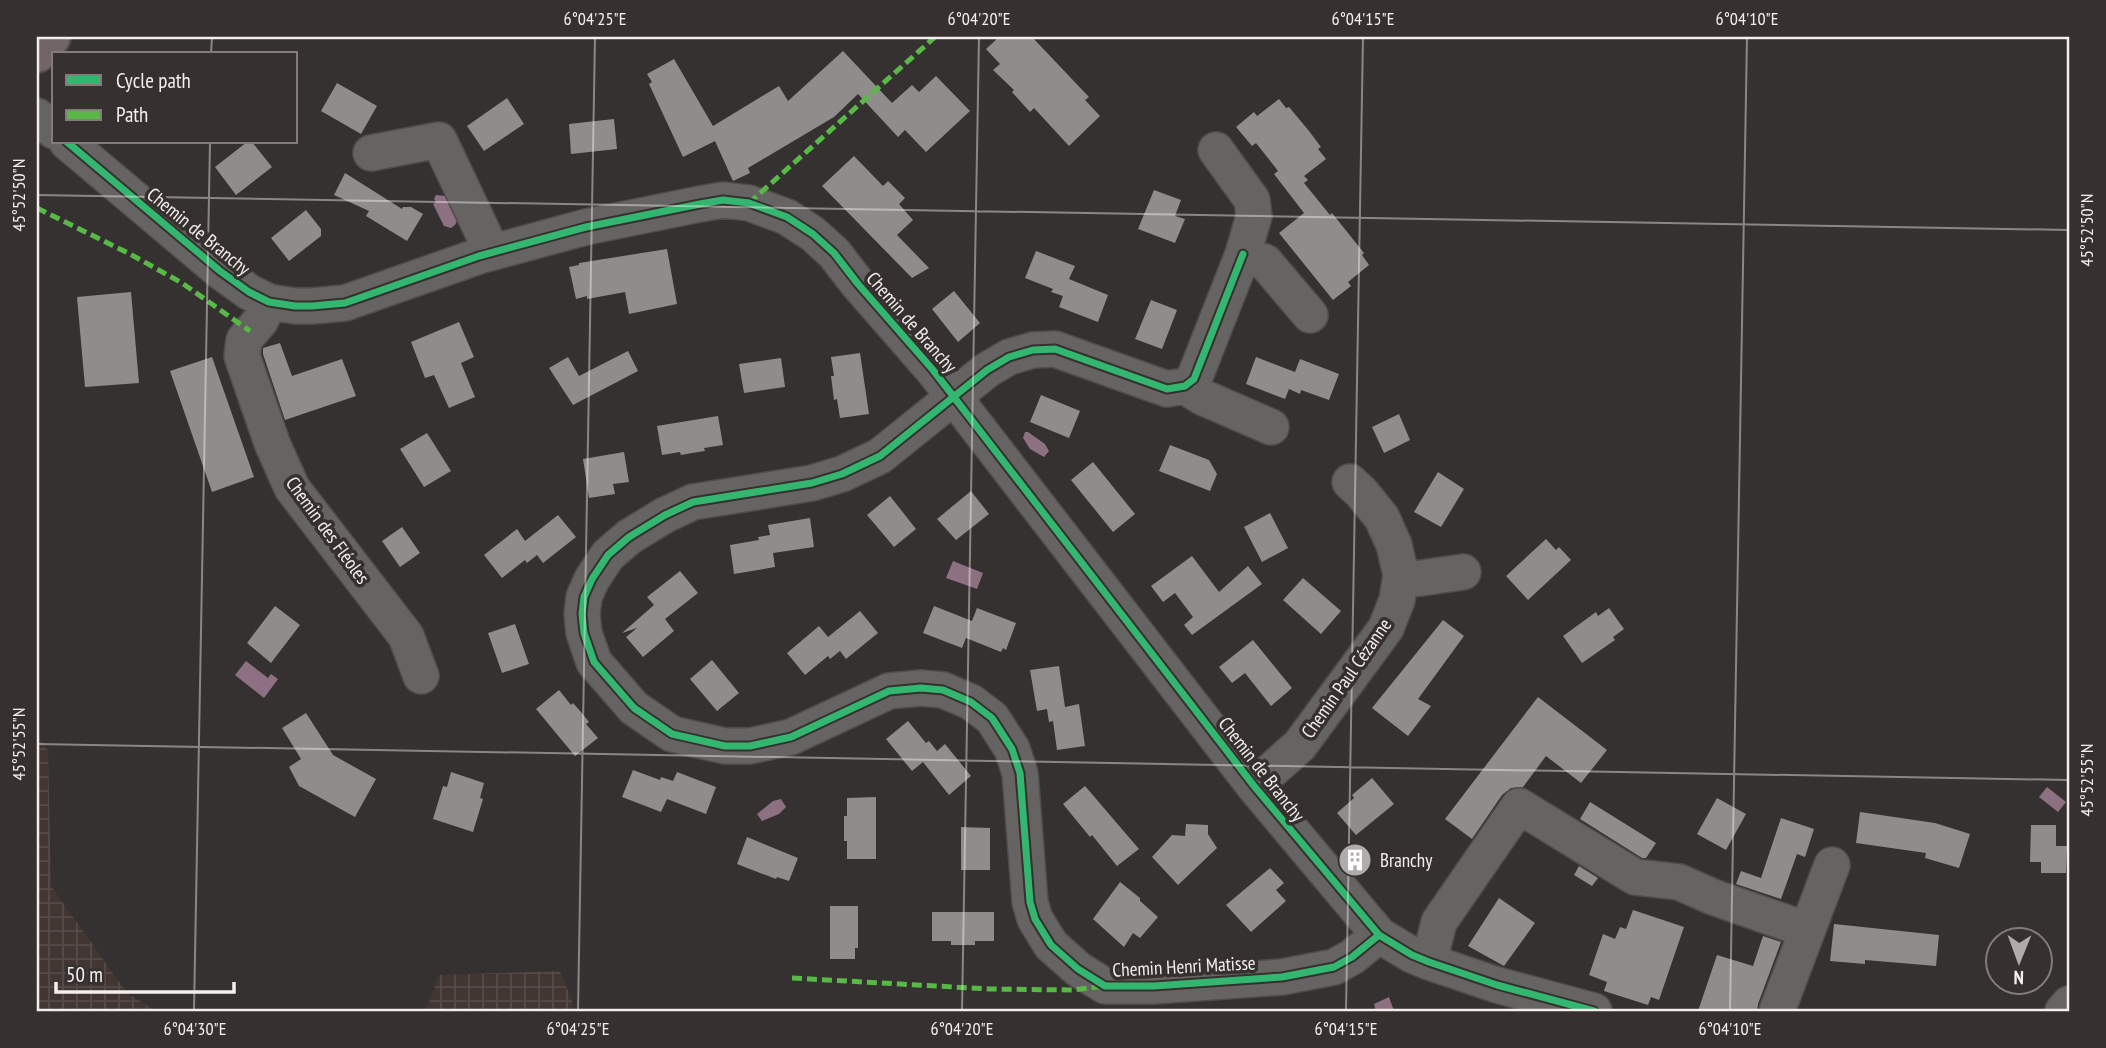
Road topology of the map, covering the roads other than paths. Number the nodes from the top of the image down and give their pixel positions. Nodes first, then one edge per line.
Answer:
1 (51, 37) edge
2 (37, 53) edge
3 (69, 144) edge
4 (1216, 150) dead end
5 (371, 153) dead end
6 (492, 253) junction
7 (1242, 254) junction
8 (269, 302) junction
9 (1310, 315) dead end
10 (1185, 386) junction
11 (954, 397) junction
12 (1271, 427) dead end
13 (1350, 482) dead end
14 (1463, 572) dead end
15 (1400, 581) junction
16 (421, 676) dead end
17 (1254, 786) junction
18 (1832, 865) dead end
19 (1807, 930) junction
20 (1379, 935) junction
21 (1429, 962) junction
22 (2069, 1004) edge
23 (1594, 1011) edge
24 (1777, 1011) edge
25 (2063, 1011) edge

1 - 2 highway
3 - 8 street, Chemin de Branchy
4 - 7 street
5 - 6 street
6 - 8 street, Chemin de Branchy
6 - 11 street, Chemin de Branchy
7 - 9 street
7 - 10 street
8 - 16 street, Chemin des Fléoles
10 - 11 street, Chemin Henri Matisse
10 - 12 street
11 - 17 street, Chemin de Branchy
11 - 20 street, Chemin Henri Matisse
13 - 15 street, Chemin Paul Cézanne
14 - 15 street
15 - 17 street, Chemin Paul Cézanne
17 - 20 street, Chemin de Branchy
18 - 19 street
19 - 21 street
19 - 24 street
20 - 21 street, Chemin de Branchy
21 - 23 street, Chemin de Branchy
22 - 25 street

